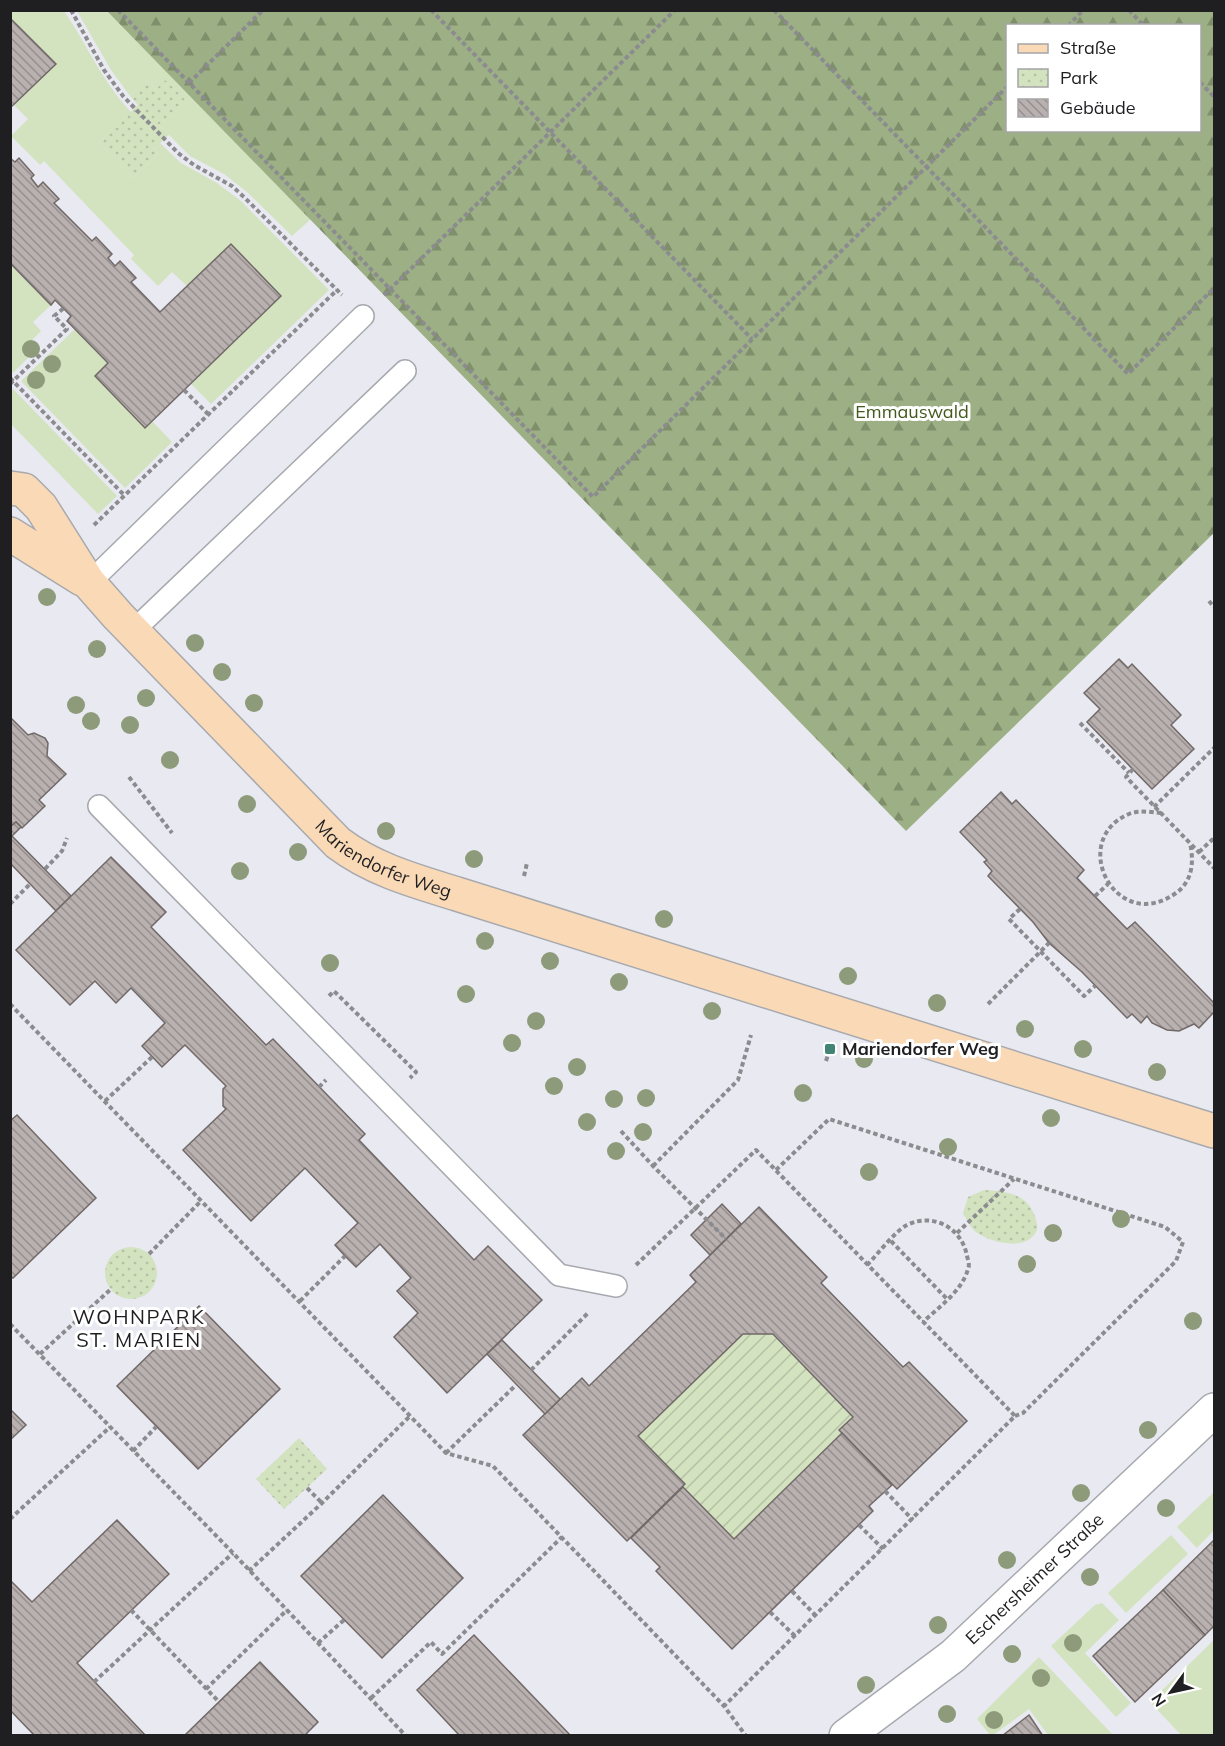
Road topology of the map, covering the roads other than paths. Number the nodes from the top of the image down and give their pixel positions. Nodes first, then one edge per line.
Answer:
1 (363, 316) road end
2 (405, 371) dead end
3 (10, 488) edge
4 (10, 534) edge
5 (89, 583) junction
6 (132, 632) junction
7 (99, 806) dead end
8 (1215, 1131) edge
9 (616, 1286) road end
10 (1215, 1410) edge
11 (846, 1736) edge

1 - 5 lane
2 - 6 lane
3 - 5 street, Mariendorfer Weg
4 - 5 street, Mariendorfer Weg
5 - 6 street, Mariendorfer Weg
6 - 8 street, Mariendorfer Weg
7 - 9 lane
10 - 11 street, Eschersheimer Straße

